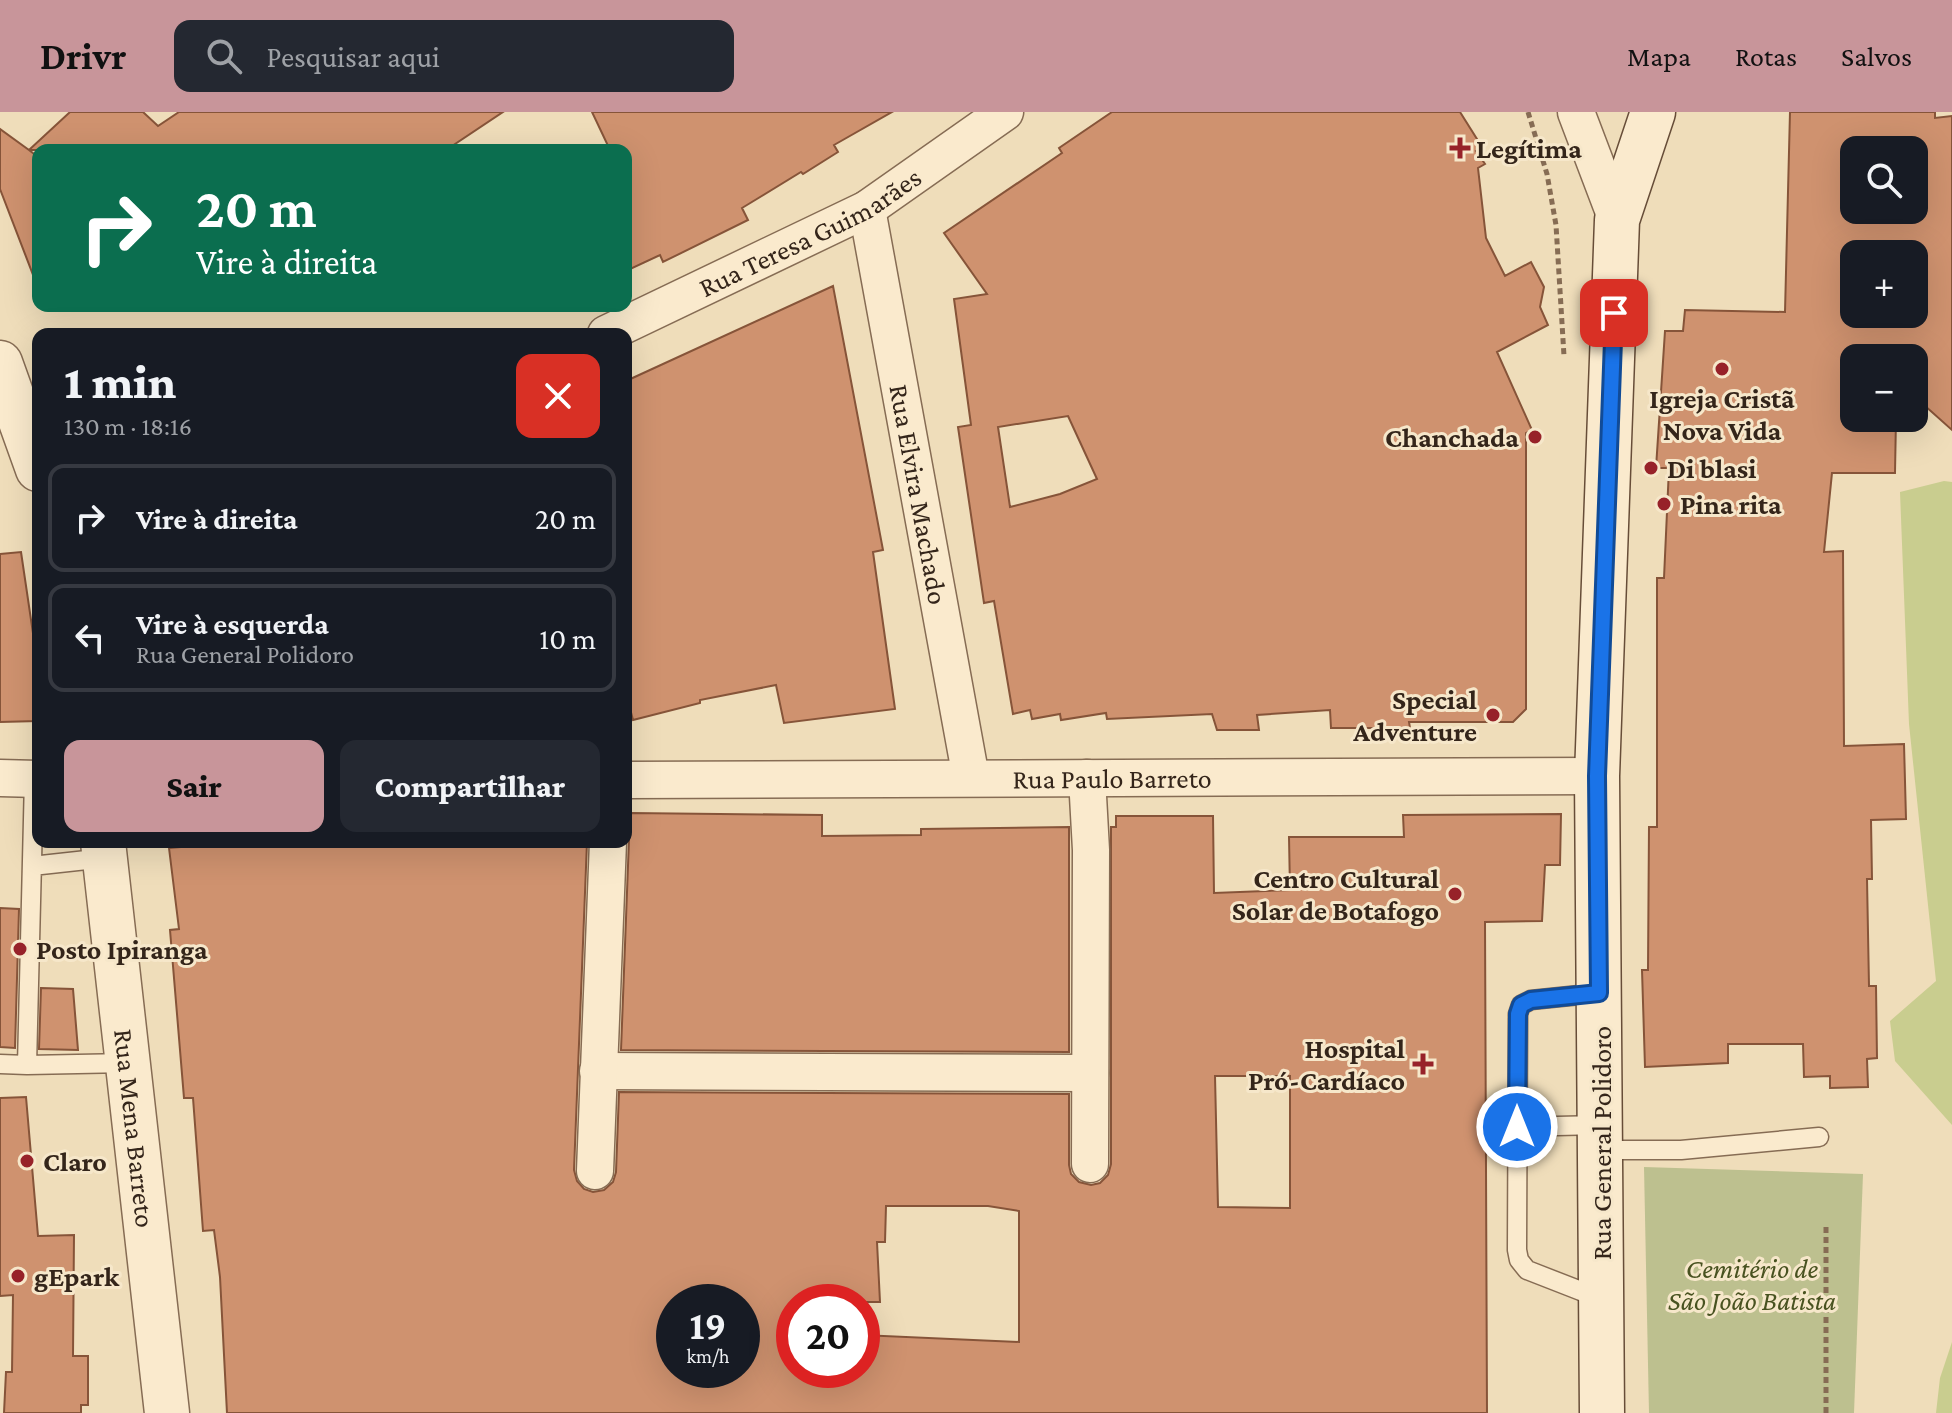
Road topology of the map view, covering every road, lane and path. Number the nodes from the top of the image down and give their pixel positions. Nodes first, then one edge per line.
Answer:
1 (1005, 112) edge
2 (1576, 112) edge
3 (1653, 112) edge
4 (867, 209) junction
5 (1617, 220) junction
6 (619, 328) edge
7 (0, 363) edge
8 (32, 452) edge
9 (1597, 776) junction
10 (24, 778) edge
11 (971, 778) junction
12 (1087, 778) junction
13 (632, 780) edge
14 (608, 848) edge
15 (104, 850) edge
16 (32, 866) junction
17 (1599, 993) junction
18 (128, 1063) junction
19 (0, 1064) edge
20 (27, 1065) junction
21 (598, 1071) junction
22 (1090, 1073) junction
23 (1517, 1127) junction
24 (1819, 1137) dead end
25 (1601, 1138) junction
26 (1090, 1164) dead end
27 (595, 1171) dead end
28 (1826, 1223) dead end
29 (1602, 1299) junction
30 (167, 1413) edge
31 (1602, 1413) edge
32 (1826, 1413) edge

1 - 4 street, Rua Teresa Guimarães
2 - 5 street, Rua General Polidoro
3 - 5 main road
4 - 6 street, Rua Teresa Guimarães
4 - 11 street, Rua Elvira Machado
5 - 9 main road, Rua General Polidoro
7 - 8 main road
9 - 12 street, Rua Paulo Barreto
9 - 17 main road, Rua General Polidoro
10 - 16 lane
11 - 12 street, Rua Paulo Barreto
11 - 13 street, Rua Paulo Barreto
12 - 22 street
14 - 21 street
15 - 16 lane
15 - 18 main road, Rua Mena Barreto
16 - 20 lane
17 - 23 lane
17 - 25 main road, Rua General Polidoro
18 - 20 lane
18 - 30 main road, Rua Mena Barreto
19 - 20 lane
21 - 22 street
21 - 27 street
22 - 26 street
23 - 25 lane
23 - 29 lane
24 - 25 lane
25 - 29 main road, Rua General Polidoro
28 - 32 path
29 - 31 main road, Rua General Polidoro

